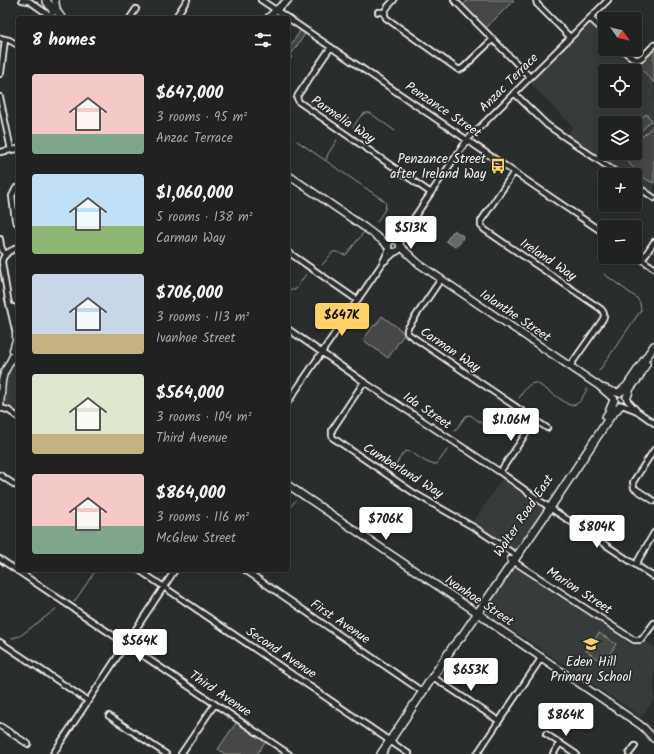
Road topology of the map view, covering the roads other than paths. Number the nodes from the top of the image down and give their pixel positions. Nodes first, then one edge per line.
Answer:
1 (22, 0) edge
2 (46, 0) edge
3 (51, 0) edge
4 (55, 0) edge
5 (187, 0) edge
6 (261, 0) edge
7 (288, 0) edge
8 (394, 0) edge
9 (454, 0) edge
10 (536, 0) edge
11 (608, 0) edge
12 (136, 9) dead end
13 (276, 10) junction
14 (378, 12) dead end
15 (384, 12) junction
16 (55, 13) edge
17 (131, 16) edge
18 (176, 16) edge
19 (270, 16) edge
20 (285, 16) edge
21 (590, 18) junction
22 (290, 19) edge
23 (598, 25) edge
24 (570, 37) junction
25 (3, 38) edge
26 (493, 39) junction
27 (16, 44) edge
28 (654, 45) edge
29 (331, 48) junction
30 (630, 56) edge
31 (0, 74) edge
32 (530, 77) junction
33 (514, 93) junction
34 (0, 97) edge
35 (467, 140) junction
36 (16, 149) edge
37 (11, 150) junction
38 (0, 152) edge
39 (610, 168) edge
40 (514, 172) junction
41 (290, 176) edge
42 (16, 188) dead end
43 (642, 190) edge
44 (431, 193) junction
45 (654, 198) edge
46 (16, 221) edge
47 (598, 229) edge
48 (0, 239) edge
49 (654, 242) edge
50 (1, 245) junction
51 (394, 247) junction
52 (14, 250) edge
53 (290, 253) edge
54 (6, 256) junction
55 (642, 260) joint
56 (654, 268) edge
57 (441, 279) junction
58 (357, 300) junction
59 (16, 318) edge
60 (290, 330) edge
61 (16, 332) edge
62 (16, 339) edge
63 (654, 346) edge
64 (16, 349) edge
65 (654, 352) edge
66 (322, 353) junction
67 (8, 364) junction
68 (570, 366) junction
69 (364, 382) junction
70 (599, 386) junction
71 (619, 392) junction
72 (290, 399) edge
73 (614, 400) junction
74 (624, 402) junction
75 (0, 408) edge
76 (16, 416) edge
77 (535, 420) junction
78 (654, 422) edge
79 (546, 428) dead end
80 (654, 450) edge
81 (500, 472) junction
82 (0, 475) edge
83 (16, 486) edge
84 (290, 486) edge
85 (654, 501) edge
86 (548, 507) junction
87 (654, 533) edge
88 (514, 557) junction
89 (0, 559) edge
90 (636, 564) junction
91 (16, 570) edge
92 (19, 572) edge
93 (142, 572) edge
94 (174, 572) edge
95 (248, 572) edge
96 (654, 577) edge
97 (164, 587) junction
98 (476, 612) junction
99 (654, 623) edge
100 (0, 642) edge
101 (126, 644) junction
102 (542, 657) junction
103 (433, 677) junction
104 (423, 692) junction
105 (88, 701) junction
106 (215, 704) junction
107 (109, 716) dead end
108 (499, 721) junction
109 (0, 726) edge
110 (546, 734) dead end
111 (654, 739) edge
112 (390, 741) junction
113 (560, 743) junction
114 (28, 744) dead end
115 (635, 746) dead end
116 (53, 754) edge
117 (166, 754) edge
118 (181, 754) edge
119 (289, 754) edge
120 (381, 754) edge
121 (409, 754) edge
122 (477, 754) edge
123 (553, 754) edge
124 (576, 754) edge
125 (629, 754) edge

1 - 16 street
2 - 16 main road
3 - 16 street
4 - 16 street
5 - 18 street
6 - 13 street, Penzance Street
7 - 13 street
8 - 15 street
9 - 26 street
10 - 24 street
11 - 21 street, Anzac Terrace
12 - 17 street
13 - 19 street
13 - 20 street, Penzance Street
14 - 15 street
15 - 26 street
21 - 23 street
21 - 24 street, Anzac Terrace
22 - 29 street, Penzance Street
24 - 32 street, Anzac Terrace
25 - 27 street
25 - 31 street
26 - 32 street
28 - 30 street
29 - 35 street, Penzance Street
29 - 44 street, Parmelia Way
32 - 33 street, Anzac Terrace
33 - 35 street, Anzac Terrace
33 - 39 street
34 - 37 street
35 - 40 street, Penzance Street
35 - 44 street, Anzac Terrace
36 - 37 street
37 - 38 street
40 - 47 street, Penzance Street
40 - 68 street, Ireland Way
41 - 51 street, Iolanthe Street
42 - 46 street
43 - 45 street
44 - 51 street, Anzac Terrace
48 - 50 street
49 - 55 street
50 - 52 street
50 - 54 street
51 - 57 street, Iolanthe Street
51 - 58 street, Anzac Terrace
52 - 54 street
53 - 58 street
54 - 59 street
54 - 61 street
55 - 56 street
57 - 68 street, Iolanthe Street
57 - 77 street, Carman Way
58 - 66 street, Anzac Terrace
60 - 66 street, Ida Street
62 - 67 street
63 - 71 main road
64 - 67 street
65 - 74 main road, Walter Road East
66 - 69 street, Ida Street
66 - 72 street, Anzac Terrace
67 - 75 street
68 - 70 street, Iolanthe Street
69 - 81 street, Ida Street
69 - 88 street, Cumberland Way
70 - 71 street, Iolanthe Street
70 - 73 street, Iolanthe Street
71 - 73 main road
71 - 74 main road
73 - 74 main road
73 - 86 main road, Walter Road East
74 - 78 street
74 - 86 main road, Walter Road East
75 - 76 street
77 - 79 street, Carman Way
77 - 81 street
80 - 85 street
81 - 86 street, Ida Street
82 - 83 street
84 - 98 street, Ivanhoe Street
86 - 88 main road, Walter Road East
86 - 90 street, Ida Street
87 - 90 street
88 - 98 main road, Walter Road East
88 - 99 street, Marion Street
89 - 91 street, Third Avenue
90 - 96 street, Ida Street
92 - 101 street, Third Avenue
93 - 97 street, Second Avenue
94 - 97 street
95 - 104 street, First Avenue
97 - 101 street
97 - 112 street, Second Avenue
98 - 102 street, Ivanhoe Street
98 - 103 main road, Walter Road East
100 - 105 street
101 - 105 street
101 - 106 street, Third Avenue
102 - 108 street
102 - 111 street, Ivanhoe Street
103 - 104 main road, Walter Road East
103 - 108 street
104 - 112 main road, Walter Road East
105 - 116 street
106 - 118 street
106 - 119 street, Third Avenue
107 - 117 street
108 - 122 street
109 - 114 street
110 - 113 street
112 - 120 main road, Walter Road East
112 - 121 street, Second Avenue
113 - 123 street
113 - 124 street
115 - 125 street

